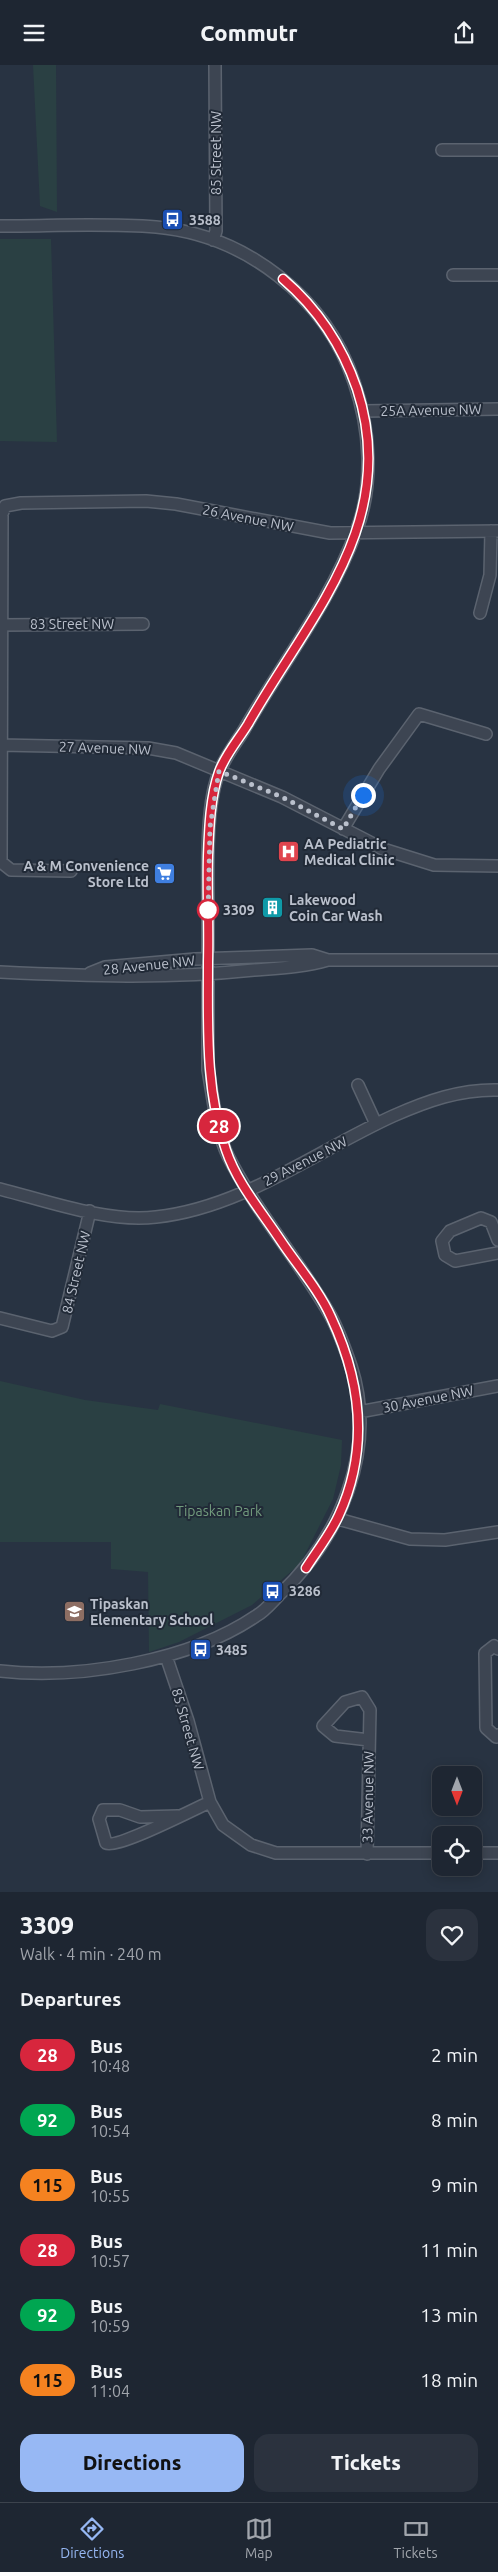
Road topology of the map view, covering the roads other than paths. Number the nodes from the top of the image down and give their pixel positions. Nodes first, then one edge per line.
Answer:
1 (215, 65) edge
2 (442, 150) dead end
3 (498, 150) edge
4 (0, 226) edge
5 (213, 240) junction
6 (453, 275) dead end
7 (498, 275) edge
8 (498, 409) edge
9 (364, 411) junction
10 (495, 531) edge
11 (356, 533) junction
12 (480, 613) dead end
13 (143, 624) dead end
14 (2, 625) junction
15 (486, 734) dead end
16 (1, 745) edge
17 (219, 771) junction
18 (343, 829) junction
19 (498, 867) edge
20 (70, 871) dead end
21 (208, 959) junction
22 (498, 959) edge
23 (328, 960) junction
24 (0, 972) edge
25 (90, 973) junction
26 (208, 974) junction
27 (358, 1085) dead end
28 (498, 1090) edge
29 (376, 1124) junction
30 (0, 1189) edge
31 (247, 1191) junction
32 (90, 1211) junction
33 (498, 1240) edge
34 (498, 1253) edge
35 (0, 1318) edge
36 (498, 1386) edge
37 (359, 1412) junction
38 (338, 1519) junction
39 (498, 1532) edge
40 (498, 1649) edge
41 (166, 1656) junction
42 (0, 1671) edge
43 (498, 1735) edge
44 (369, 1740) junction
45 (210, 1802) junction
46 (178, 1816) junction
47 (251, 1845) joint
48 (432, 1853) edge
49 (482, 1853) edge
50 (498, 1853) edge
51 (367, 1854) junction

1 - 5 street, 85 Street NW
2 - 3 street
4 - 5 street
5 - 9 street
6 - 7 street
8 - 9 street, 25A Avenue NW
9 - 11 street
10 - 11 street, 26 Avenue NW
10 - 12 street, 26 Avenue NW
11 - 14 street, 26 Avenue NW
11 - 17 street
13 - 14 street, 83 Street NW
14 - 16 street
15 - 18 street
16 - 17 street, 27 Avenue NW
16 - 20 street
17 - 18 street, 27 Avenue NW
17 - 21 street
18 - 19 street, 27 Avenue NW
21 - 23 street, 28 Avenue NW
21 - 25 street, 28 Avenue NW
21 - 26 street
22 - 23 street, 28 Avenue NW
23 - 26 street, 28 Avenue NW
24 - 25 street, 28 Avenue NW
25 - 26 street, 28 Avenue NW
26 - 31 street
27 - 29 street
28 - 29 street, 29 Avenue NW
29 - 31 street, 29 Avenue NW
30 - 32 street, 29 Avenue NW
31 - 32 street, 29 Avenue NW
31 - 37 street
32 - 35 street, 84 Street NW
33 - 34 street
36 - 37 street, 30 Avenue NW
37 - 38 street
38 - 39 street
38 - 41 street
40 - 43 street
41 - 42 street
41 - 45 street, 85 Street NW
44 - 44 street, 33 Avenue NW
44 - 51 street, 33 Avenue NW
45 - 46 street
45 - 47 street, 85 Street NW
46 - 46 street
47 - 51 street, 33 Avenue NW
48 - 51 street, 33 Avenue NW
49 - 50 street

